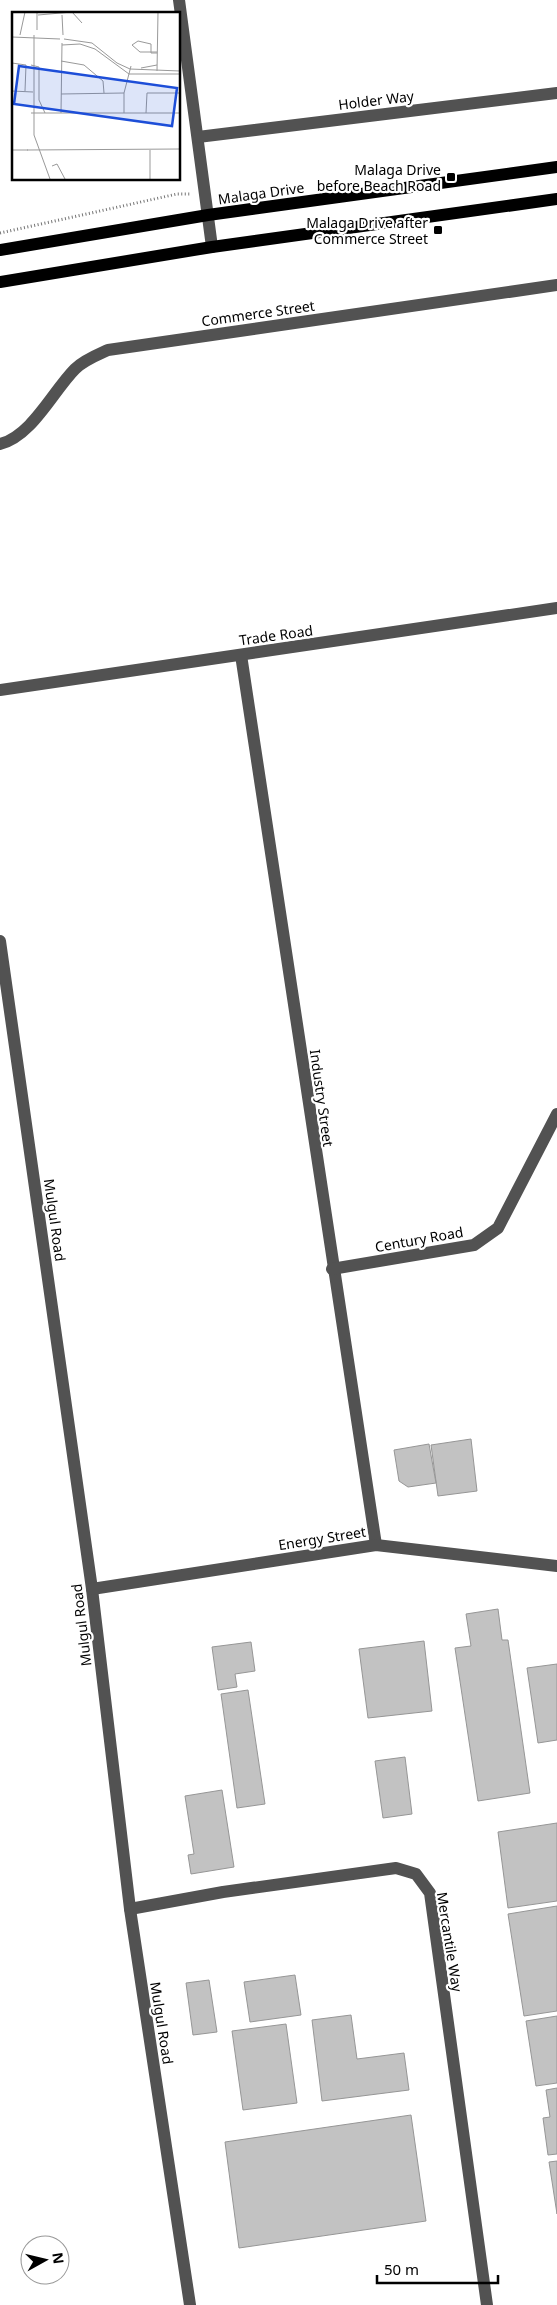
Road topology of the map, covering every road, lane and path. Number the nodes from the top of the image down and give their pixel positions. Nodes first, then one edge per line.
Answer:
1 (179, 0) edge
2 (557, 93) edge
3 (198, 137) junction
4 (557, 167) edge
5 (557, 199) edge
6 (208, 215) junction
7 (212, 247) junction
8 (0, 250) edge
9 (0, 282) edge
10 (557, 285) edge
11 (0, 444) edge
12 (557, 608) edge
13 (241, 655) junction
14 (0, 690) edge
15 (0, 941) edge
16 (557, 1114) edge
17 (332, 1269) junction
18 (376, 1545) junction
19 (557, 1566) edge
20 (92, 1589) junction
21 (130, 1909) junction
22 (190, 2305) edge
23 (487, 2305) edge

1 - 3 street
2 - 3 street, Holder Way
3 - 6 street
4 - 6 main road, Malaga Drive
5 - 7 main road
6 - 7 street
6 - 8 main road, Malaga Drive
7 - 9 main road
10 - 11 street, Commerce Street
12 - 13 street, Trade Road
13 - 14 street, Trade Road
13 - 17 street, Industry Street
15 - 20 street, Mulgul Road
16 - 17 street, Century Road
17 - 18 street, Industry Street
18 - 19 street, Energy Street
18 - 20 street, Energy Street
20 - 21 street, Mulgul Road
21 - 22 street, Mulgul Road
21 - 23 street, Mercantile Way

